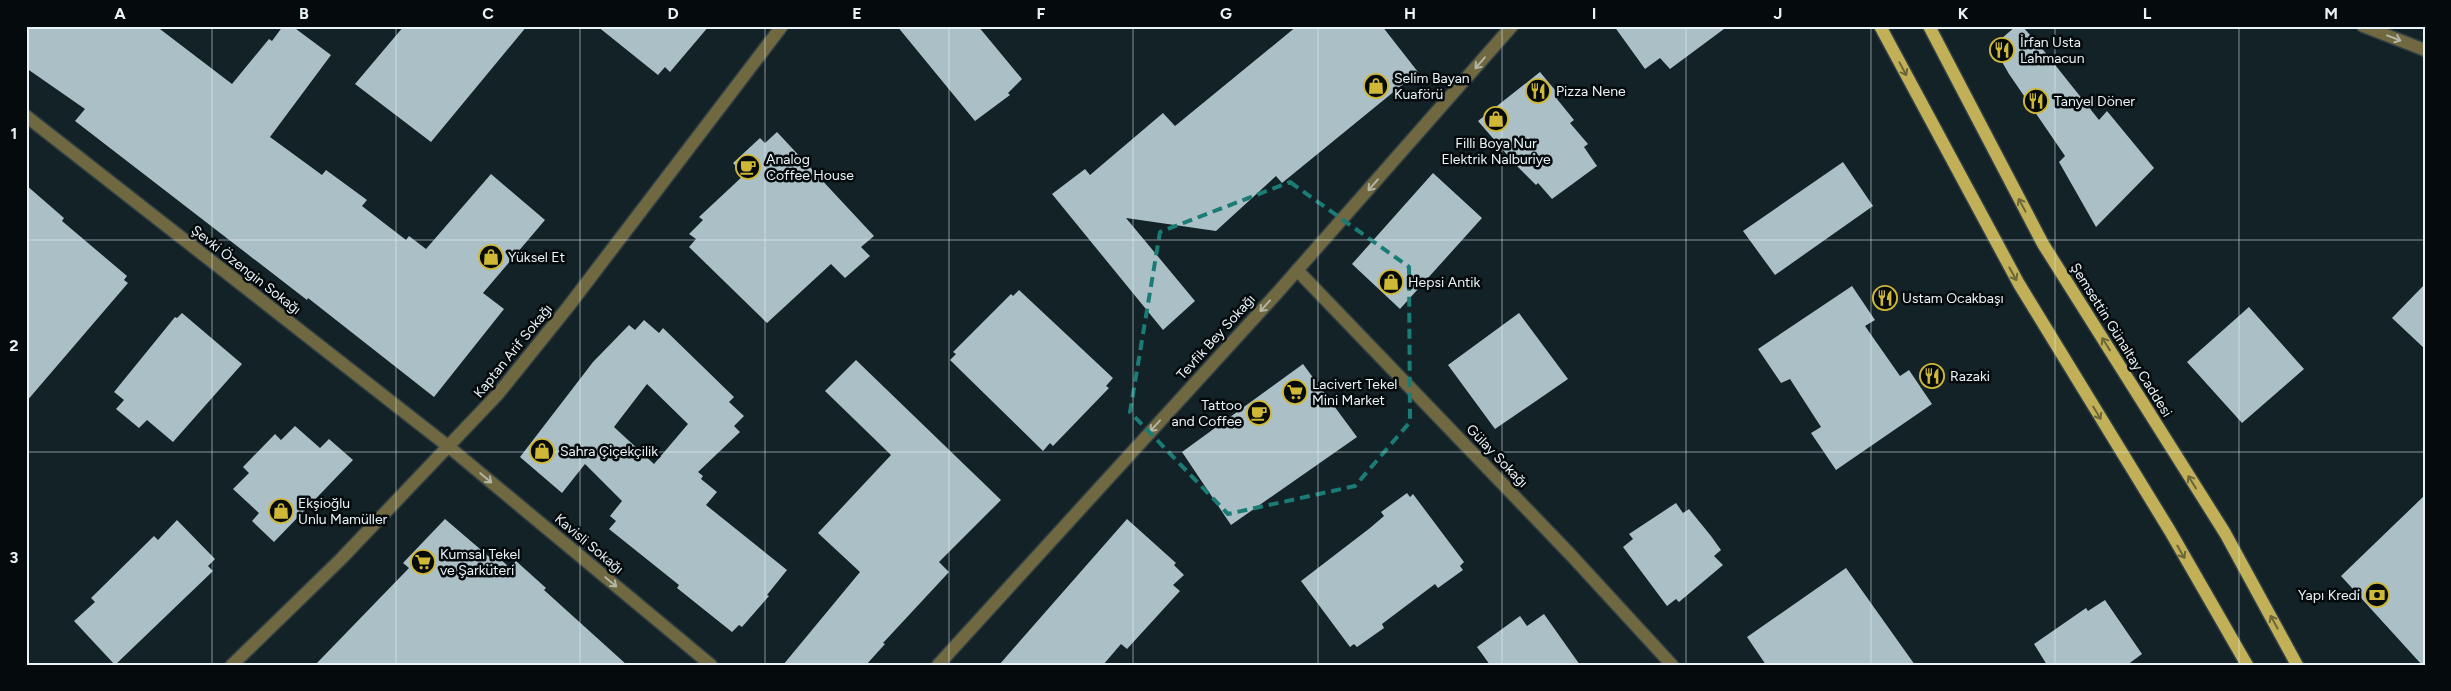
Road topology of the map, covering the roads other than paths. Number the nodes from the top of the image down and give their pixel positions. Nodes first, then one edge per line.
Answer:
1 (782, 26) edge
2 (1512, 26) edge
3 (1880, 26) edge
4 (1929, 26) edge
5 (2363, 26) edge
6 (2425, 50) edge
7 (26, 116) edge
8 (1297, 270) junction
9 (449, 447) junction
10 (232, 665) edge
11 (710, 665) edge
12 (938, 665) edge
13 (1672, 665) edge
14 (2247, 665) edge
15 (2297, 665) edge

1 - 9 street, Kaptan Arif Sokağı
2 -> 8 street, Tevfik Bey Sokağı
3 -> 14 main road
15 -> 4 main road, Şemsettin Günaltay Caddesi
5 -> 6 street
7 - 9 street, Şevki Özengin Sokağı
8 -> 12 street, Tevfik Bey Sokağı
8 - 13 street, Gülay Sokağı
9 - 10 street, Kaptan Arif Sokağı
9 -> 11 street, Kavisli Sokağı

